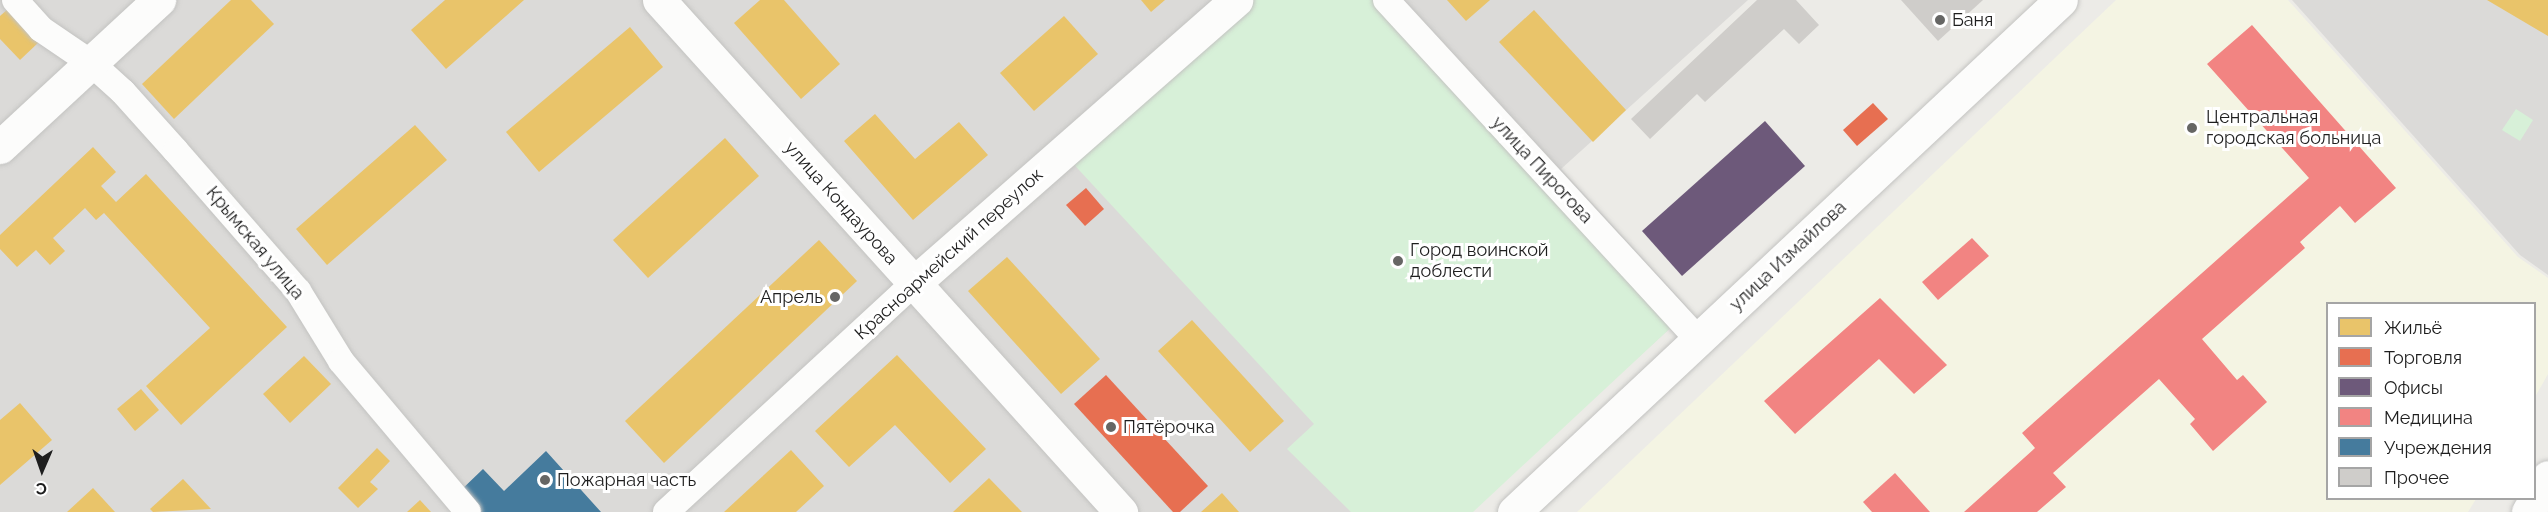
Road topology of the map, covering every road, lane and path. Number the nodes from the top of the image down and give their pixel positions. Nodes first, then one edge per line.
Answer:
1 (15, 0) edge
2 (159, 0) edge
3 (659, 0) edge
4 (1236, 0) edge
5 (1386, 0) edge
6 (2061, 0) edge
7 (91, 63) junction
8 (0, 147) edge
9 (914, 284) junction
10 (1699, 340) junction
11 (2548, 477) edge
12 (2536, 498) edge
13 (468, 512) edge
14 (666, 512) edge
15 (1121, 512) edge
16 (1514, 512) edge

1 - 7 street, Крымская улица
2 - 7 street
3 - 9 street, улица Кондаурова
4 - 9 street, Красноармейский переулок
5 - 10 street, улица Пирогова
6 - 10 street, улица Измайлова
7 - 8 street
7 - 13 street, Крымская улица
9 - 14 street, Красноармейский переулок
9 - 15 street, улица Кондаурова
10 - 16 street, улица Измайлова
11 - 12 street

